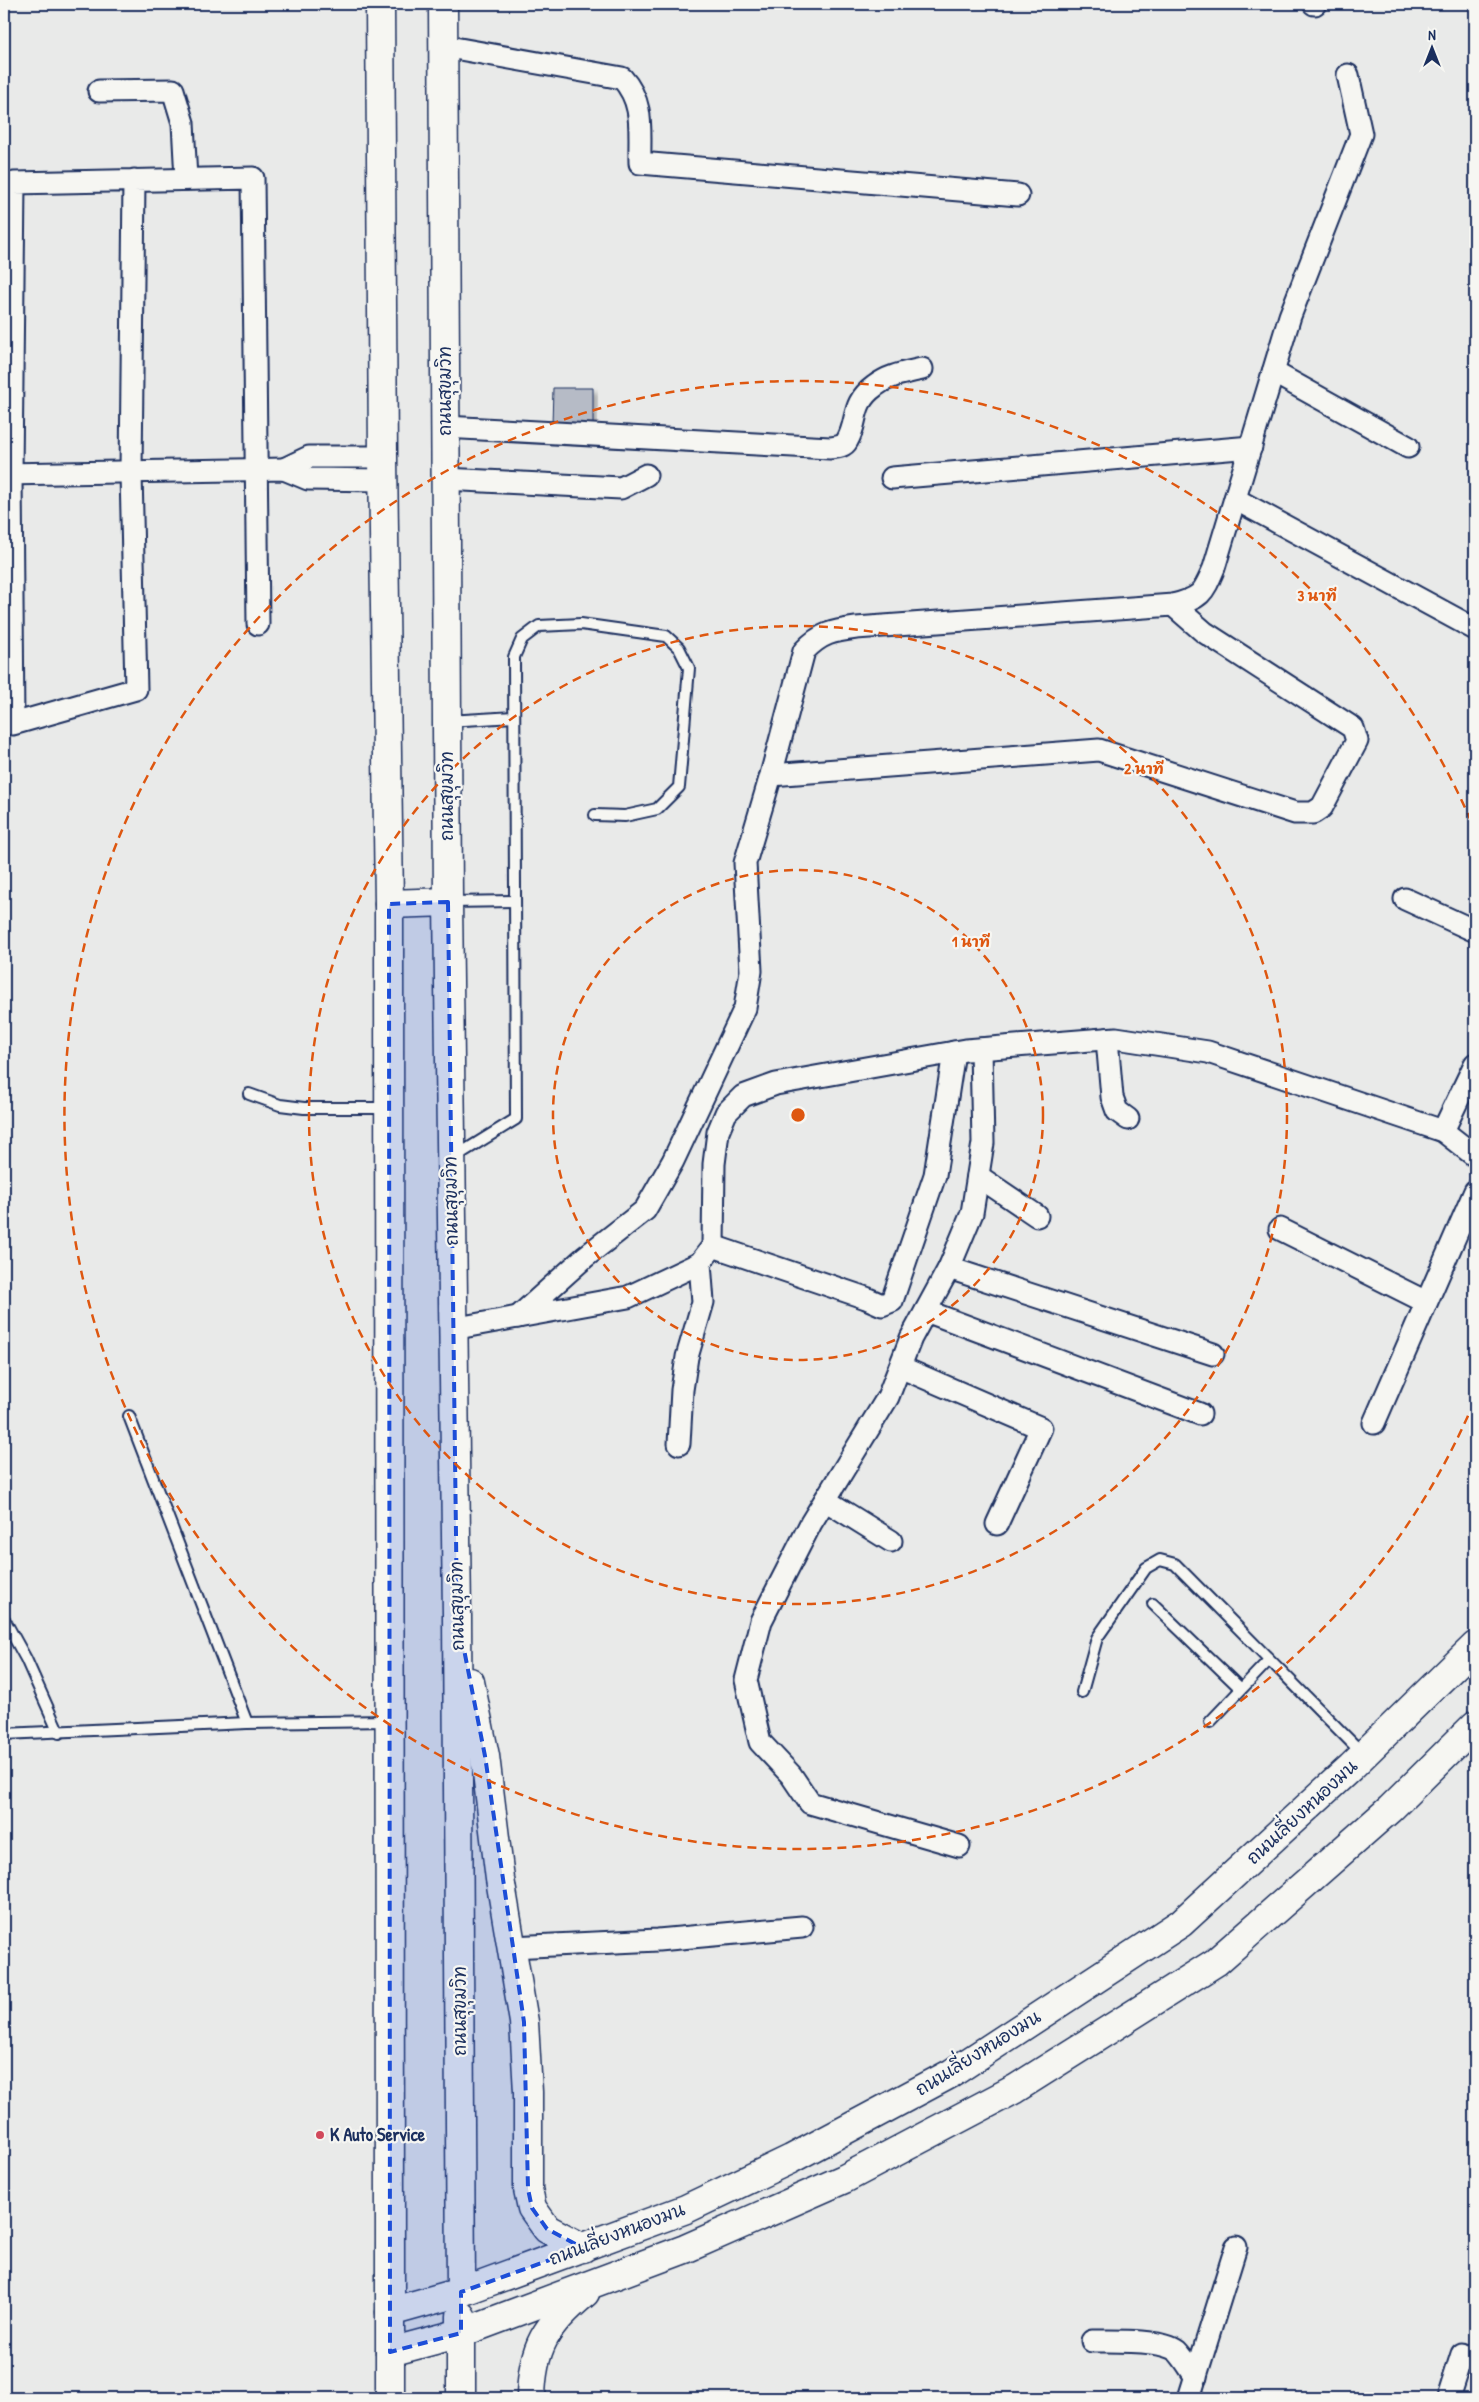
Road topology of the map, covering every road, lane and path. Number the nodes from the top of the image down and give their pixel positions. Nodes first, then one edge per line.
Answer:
1 (380, 4) edge
2 (442, 4) edge
3 (443, 46) junction
4 (1348, 75) dead end
5 (99, 91) dead end
6 (186, 179) junction
7 (134, 180) junction
8 (1018, 195) dead end
9 (922, 369) dead end
10 (1273, 372) junction
11 (445, 427) junction
12 (1251, 447) junction
13 (1408, 447) dead end
14 (383, 469) junction
15 (257, 470) junction
16 (131, 473) junction
17 (7, 474) edge
18 (646, 475) dead end
19 (892, 478) dead end
20 (445, 479) junction
21 (1235, 499) junction
22 (1173, 605) junction
23 (258, 624) dead end
24 (1475, 629) edge
25 (514, 716) junction
26 (447, 721) junction
27 (772, 775) junction
28 (595, 815) dead end
29 (1405, 899) dead end
30 (514, 901) junction
31 (448, 902) junction
32 (389, 904) junction
33 (1475, 931) edge
34 (1107, 1039) junction
35 (981, 1049) junction
36 (954, 1052) junction
37 (1475, 1064) edge
38 (249, 1094) dead end
39 (389, 1108) junction
40 (1128, 1119) dead end
41 (1443, 1131) junction
42 (1475, 1156) edge
43 (450, 1160) junction
44 (978, 1176) junction
45 (1475, 1190) edge
46 (1036, 1216) dead end
47 (1280, 1229) dead end
48 (713, 1246) junction
49 (700, 1263) junction
50 (949, 1268) junction
51 (1426, 1302) junction
52 (926, 1311) junction
53 (518, 1317) junction
54 (452, 1329) junction
55 (1213, 1354) dead end
56 (900, 1367) junction
57 (1200, 1414) dead end
58 (129, 1416) dead end
59 (1374, 1423) dead end
60 (679, 1444) dead end
61 (825, 1500) junction
62 (998, 1524) dead end
63 (891, 1541) dead end
64 (1152, 1604) dead end
65 (457, 1614) junction
66 (4, 1619) edge
67 (1475, 1646) edge
68 (1270, 1660) junction
69 (1240, 1688) junction
70 (1082, 1692) dead end
71 (390, 1721) junction
72 (1210, 1722) dead end
73 (247, 1723) junction
74 (1475, 1725) edge
75 (59, 1733) junction
76 (4, 1734) edge
77 (1364, 1755) junction
78 (959, 1846) dead end
79 (802, 1927) dead end
80 (511, 1947) junction
81 (1236, 2247) dead end
82 (583, 2248) junction
83 (598, 2282) junction
84 (461, 2292) junction
85 (390, 2312) junction
86 (461, 2334) junction
87 (1092, 2341) dead end
88 (390, 2352) junction
89 (1462, 2354) dead end
90 (1196, 2377) junction
91 (390, 2398) edge
92 (461, 2398) edge
93 (532, 2398) edge
94 (1188, 2398) edge
95 (1448, 2398) edge

1 - 14 main road
2 - 3 main road, ถนนสุขุมวิท
3 - 8 street
3 - 11 main road, ถนนสุขุมวิท
4 - 10 street
5 - 6 street
6 - 7 street
6 - 15 street
7 - 16 street
7 - 17 street
9 - 11 street
10 - 12 street
10 - 13 street
11 - 20 main road, ถนนสุขุมวิท
12 - 19 street
12 - 21 street
14 - 15 street
14 - 32 main road
15 - 16 street
15 - 23 street
16 - 17 street
16 - 17 street
18 - 20 street
20 - 26 main road, ถนนสุขุมวิท
21 - 22 street
21 - 24 street
22 - 27 street
22 - 27 street
25 - 26 lane
25 - 28 lane
25 - 30 lane
26 - 31 main road, ถนนสุขุมวิท
27 - 53 street
29 - 33 street
30 - 31 lane
30 - 43 lane
31 - 32 main road
31 - 43 main road, ถนนสุขุมวิท
32 - 39 main road
34 - 35 street
34 - 40 street
34 - 41 street
35 - 36 street
35 - 44 street
36 - 48 street
36 - 48 street
37 - 41 street
38 - 39 lane
39 - 71 main road
41 - 42 street
43 - 54 main road, ถนนสุขุมวิท
44 - 46 street
44 - 50 street
45 - 51 street
47 - 51 street
48 - 49 street
49 - 53 street
49 - 60 street
50 - 52 street
50 - 55 street
51 - 59 street
52 - 56 street
52 - 57 street
53 - 54 street
54 - 65 main road, ถนนสุขุมวิท
56 - 61 street
56 - 62 street
58 - 73 lane
61 - 63 street
61 - 78 street
64 - 69 lane
65 - 80 main road
65 - 84 main road, ถนนสุขุมวิท
66 - 75 lane
67 - 77 main road, ถนนเลี่ยงหนองมน
68 - 69 lane
68 - 70 lane
68 - 77 lane
69 - 72 lane
71 - 73 lane
71 - 85 main road
73 - 75 lane
74 - 83 main road
75 - 76 lane
77 - 82 main road, ถนนเลี่ยงหนองมน
79 - 80 street
80 - 82 main road
81 - 90 street
82 - 84 main road, ถนนเลี่ยงหนองมน
83 - 86 main road
83 - 93 main road
84 - 85 main road, ถนนเลี่ยงหนองมน
84 - 86 main road, ถนนสุขุมวิท
85 - 88 main road
86 - 88 main road
86 - 92 main road, ถนนสุขุมวิท
87 - 90 street
88 - 91 main road
89 - 95 street
90 - 94 street

